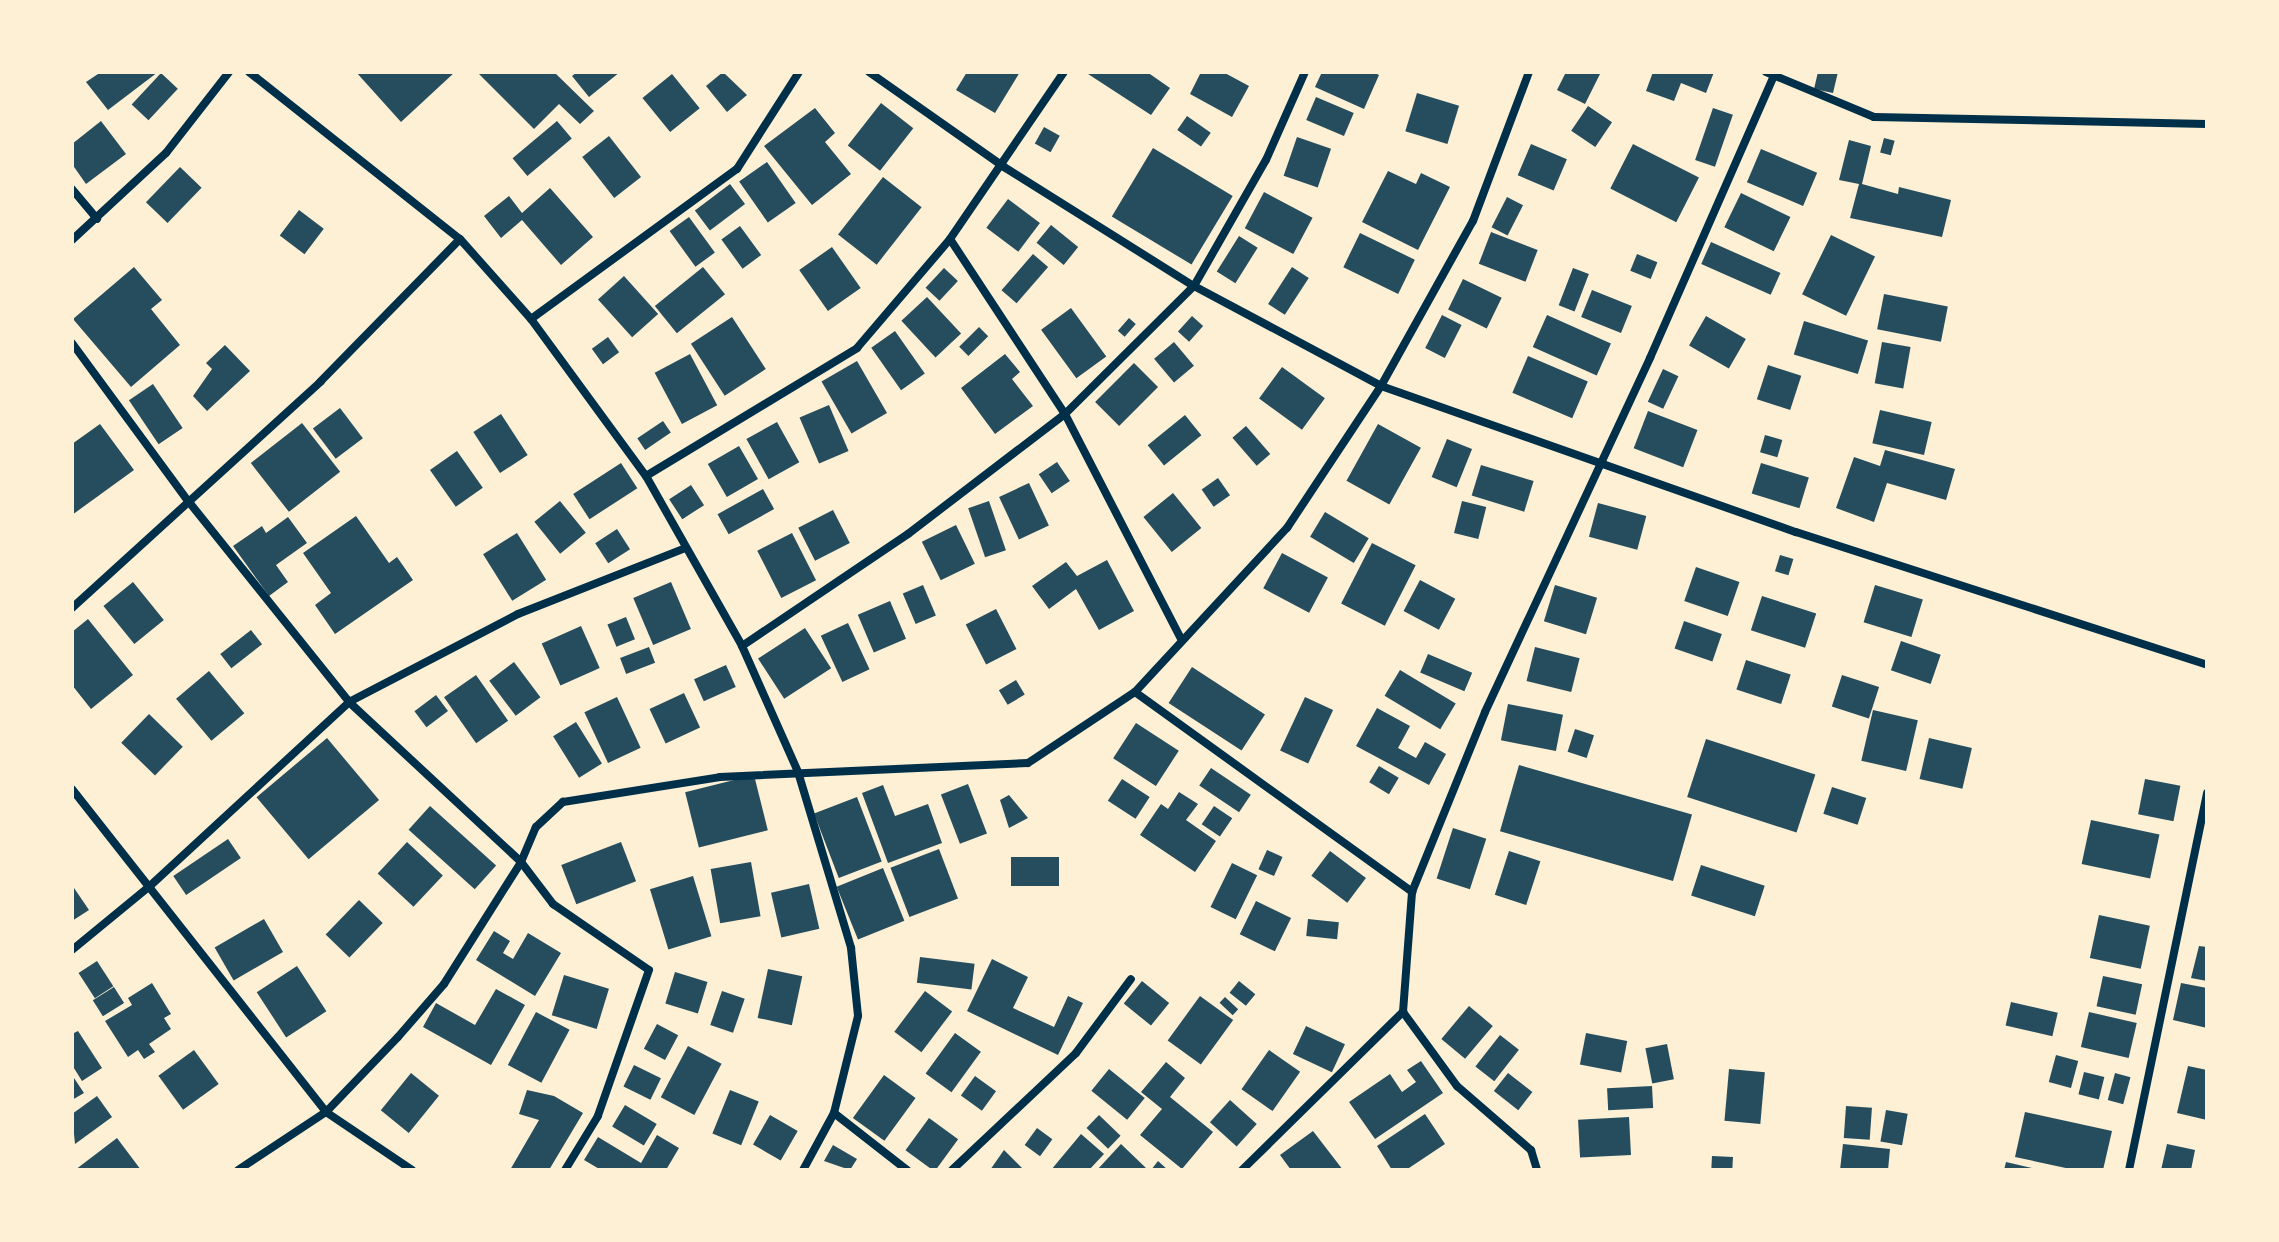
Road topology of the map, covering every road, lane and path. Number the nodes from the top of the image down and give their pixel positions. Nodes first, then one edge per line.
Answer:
1 (229, 72) edge
2 (249, 72) edge
3 (799, 72) edge
4 (869, 72) edge
5 (1064, 72) edge
6 (1305, 72) edge
7 (1529, 72) edge
8 (1770, 74) edge
9 (2207, 124) edge
10 (1004, 167) junction
11 (72, 189) edge
12 (97, 219) junction
13 (460, 239) junction
14 (950, 239) junction
15 (72, 240) edge
16 (1194, 286) junction
17 (531, 319) junction
18 (72, 343) edge
19 (1381, 386) junction
20 (1065, 414) junction
21 (1601, 463) junction
22 (646, 476) junction
23 (189, 502) junction
24 (683, 549) junction
25 (72, 608) edge
26 (1182, 641) junction
27 (742, 646) junction
28 (2207, 665) edge
29 (1135, 692) junction
30 (349, 702) junction
31 (798, 772) junction
32 (72, 789) edge
33 (2207, 793) edge
34 (521, 862) junction
35 (151, 885) junction
36 (1412, 892) junction
37 (72, 950) edge
38 (1131, 979) dead end
39 (1403, 1012) junction
40 (326, 1112) junction
41 (834, 1113) junction
42 (238, 1170) edge
43 (412, 1170) edge
44 (565, 1170) edge
45 (803, 1170) edge
46 (907, 1170) edge
47 (952, 1170) edge
48 (1242, 1170) edge
49 (1537, 1170) edge
50 (2129, 1170) edge

1 - 12 street
2 - 13 street
3 - 17 street
4 - 10 street
5 - 10 street
6 - 16 street
7 - 19 street
8 - 9 street
8 - 21 street
10 - 14 street
10 - 16 street
11 - 12 street
12 - 15 street
13 - 17 street
13 - 23 street
14 - 20 street
14 - 22 street
16 - 19 street
16 - 20 street
17 - 22 street
18 - 23 street
19 - 21 street
19 - 26 street
20 - 26 street
20 - 27 street
21 - 28 street
21 - 36 street
22 - 24 street
23 - 25 street
23 - 30 street
24 - 27 street
24 - 30 street
26 - 29 street
27 - 31 street
29 - 31 street
29 - 36 street
30 - 34 street
30 - 35 street
31 - 34 street
31 - 41 street
32 - 35 street
33 - 50 street
34 - 40 street
34 - 44 street
35 - 37 street
35 - 40 street
36 - 39 street
38 - 47 street
39 - 48 street
39 - 49 street
40 - 42 street
40 - 43 street
41 - 45 street
41 - 46 street

